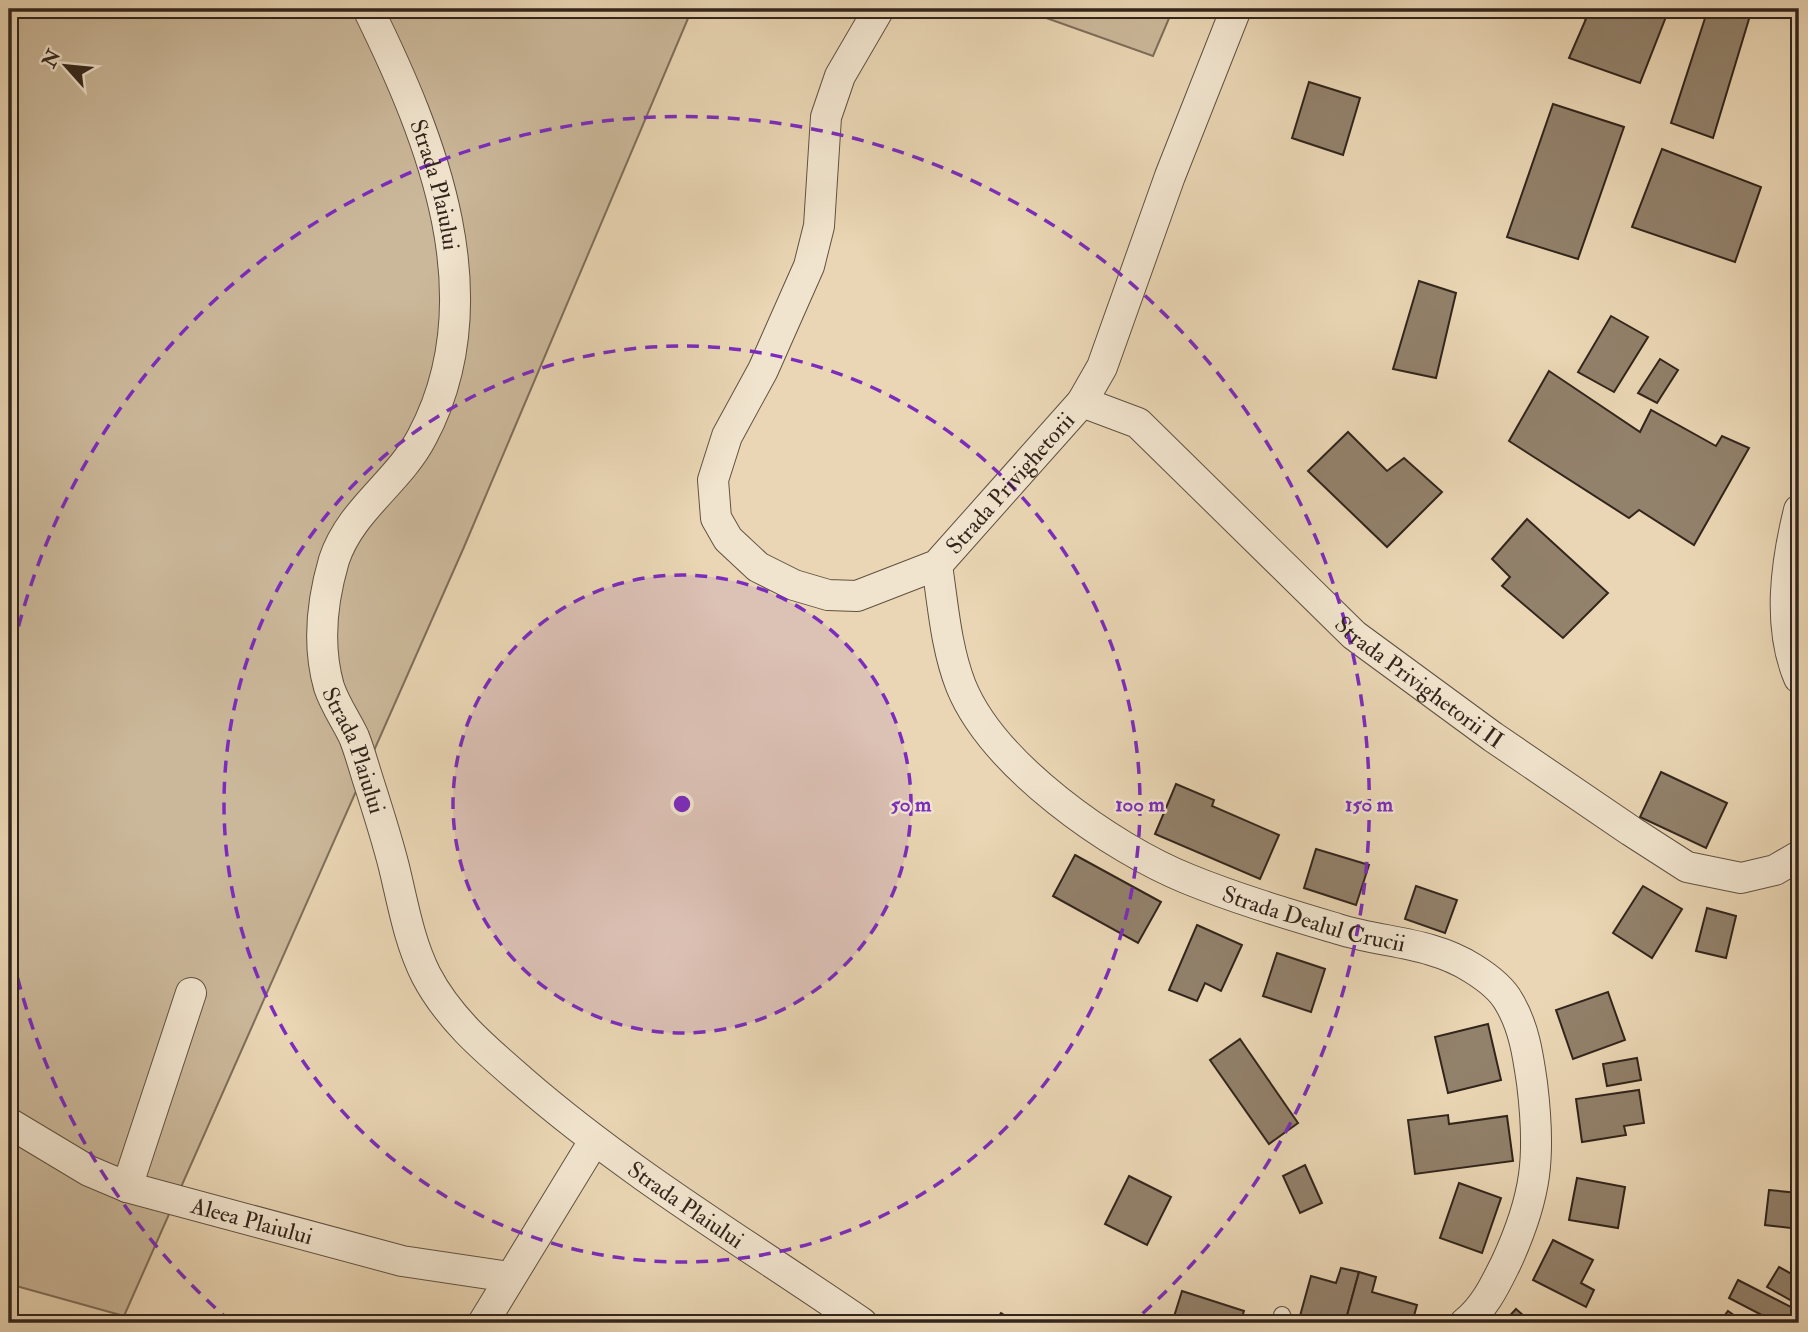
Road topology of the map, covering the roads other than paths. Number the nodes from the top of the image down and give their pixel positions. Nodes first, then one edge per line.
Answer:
1 (369, 9) edge
2 (879, 9) edge
3 (1236, 9) edge
4 (1082, 402) junction
5 (1799, 510) edge
6 (937, 565) junction
7 (1799, 678) edge
8 (1799, 856) edge
9 (191, 993) dead end
10 (9, 1123) edge
11 (594, 1141) junction
12 (127, 1187) junction
13 (509, 1277) junction
14 (483, 1323) edge
15 (862, 1323) edge
16 (1465, 1323) edge

1 - 11 street, Strada Plaiului
2 - 6 street, Strada Privighetorii
3 - 4 street, Strada Privighetorii
4 - 6 street, Strada Privighetorii
4 - 8 street, Strada Privighetorii II
5 - 7 street
6 - 16 street, Strada Dealul Crucii
9 - 12 street
10 - 12 street, Aleea Plaiului
11 - 13 street
11 - 15 street, Strada Plaiului
12 - 13 street, Aleea Plaiului
13 - 14 street

